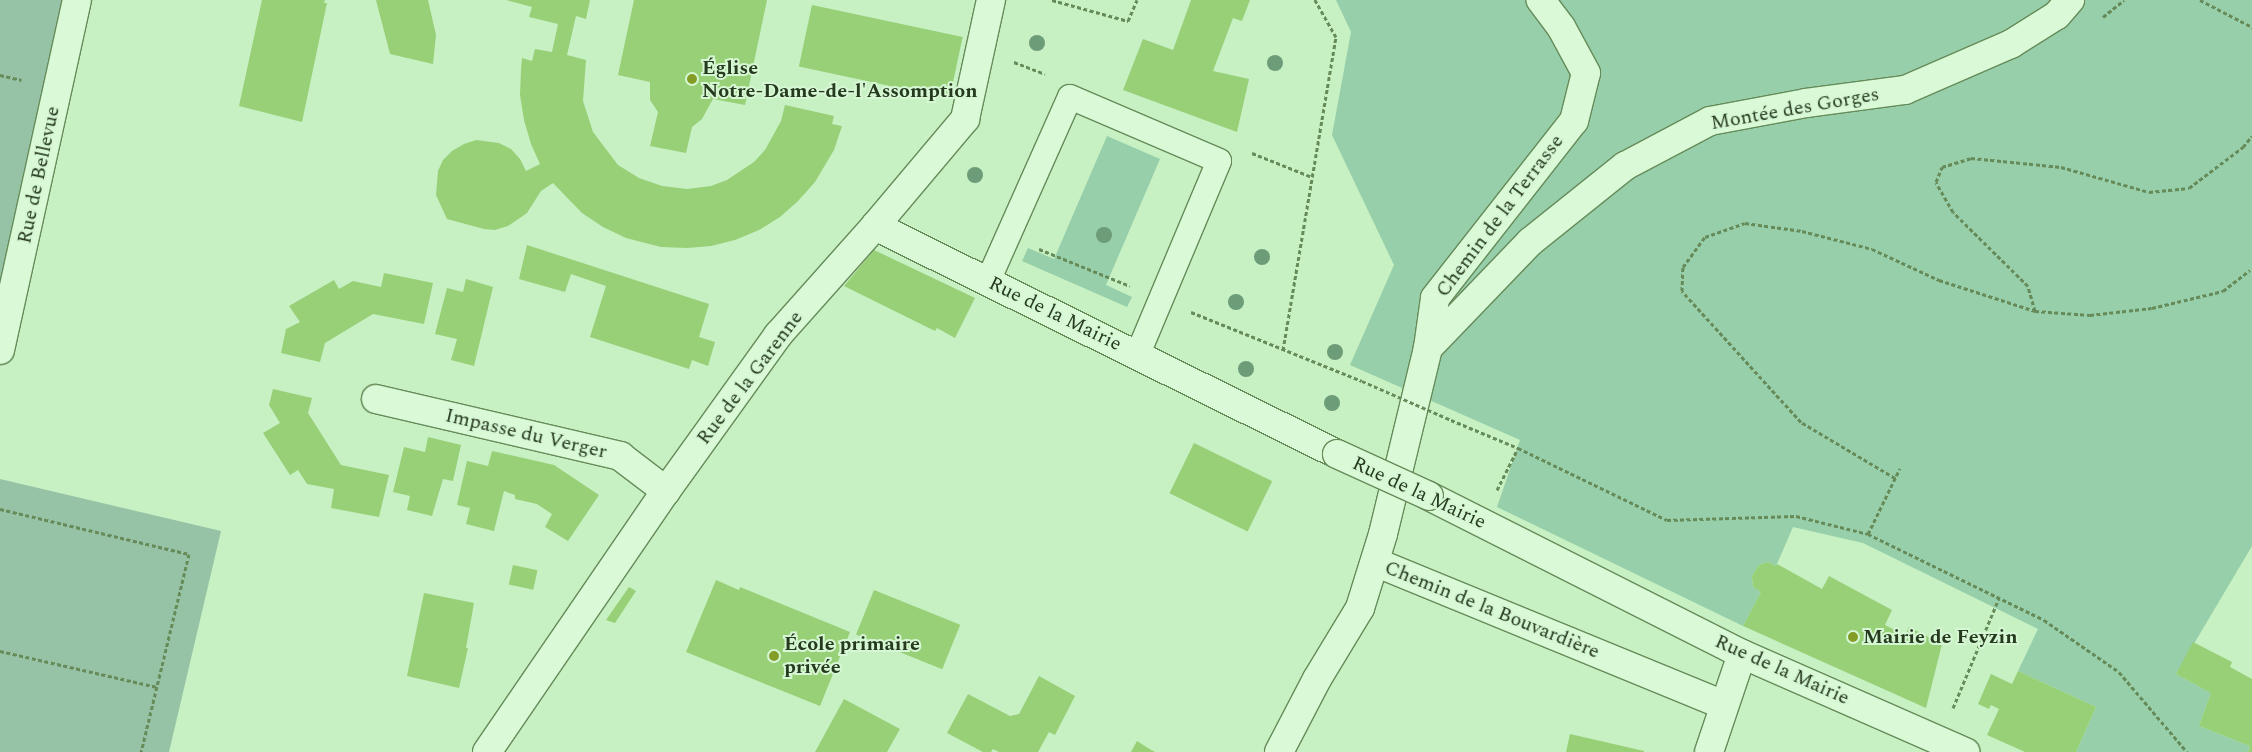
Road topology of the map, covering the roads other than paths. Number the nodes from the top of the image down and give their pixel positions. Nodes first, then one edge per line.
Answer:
1 (77, 0) edge
2 (991, 0) edge
3 (1541, 0) edge
4 (2070, 0) edge
5 (875, 226) junction
6 (988, 281) junction
7 (1428, 348) junction
8 (0, 350) edge
9 (1138, 354) junction
10 (376, 399) dead end
11 (666, 491) junction
12 (1375, 562) junction
13 (1742, 654) junction
14 (1723, 705) junction
15 (487, 752) edge
16 (1279, 752) edge
17 (1709, 752) edge
18 (1965, 752) edge

1 - 8 street, Rue de Bellevue
2 - 5 street, Rue de la Garenne
3 - 7 street, Chemin de la Terrasse
4 - 7 street, Montée des Gorges
5 - 6 street, Rue de la Mairie
5 - 11 street, Rue de la Garenne
6 - 9 street, Rue de la Mairie
6 - 9 lane
7 - 12 street, Chemin de la Terrasse
9 - 13 street, Rue de la Mairie, bridge
10 - 11 street, Impasse du Verger
11 - 15 street, Rue de la Garenne
12 - 14 street, Chemin de la Bouvardière
12 - 16 street, Chemin de la Bouvardière
13 - 14 street
13 - 18 street, Rue de la Mairie
14 - 17 street

